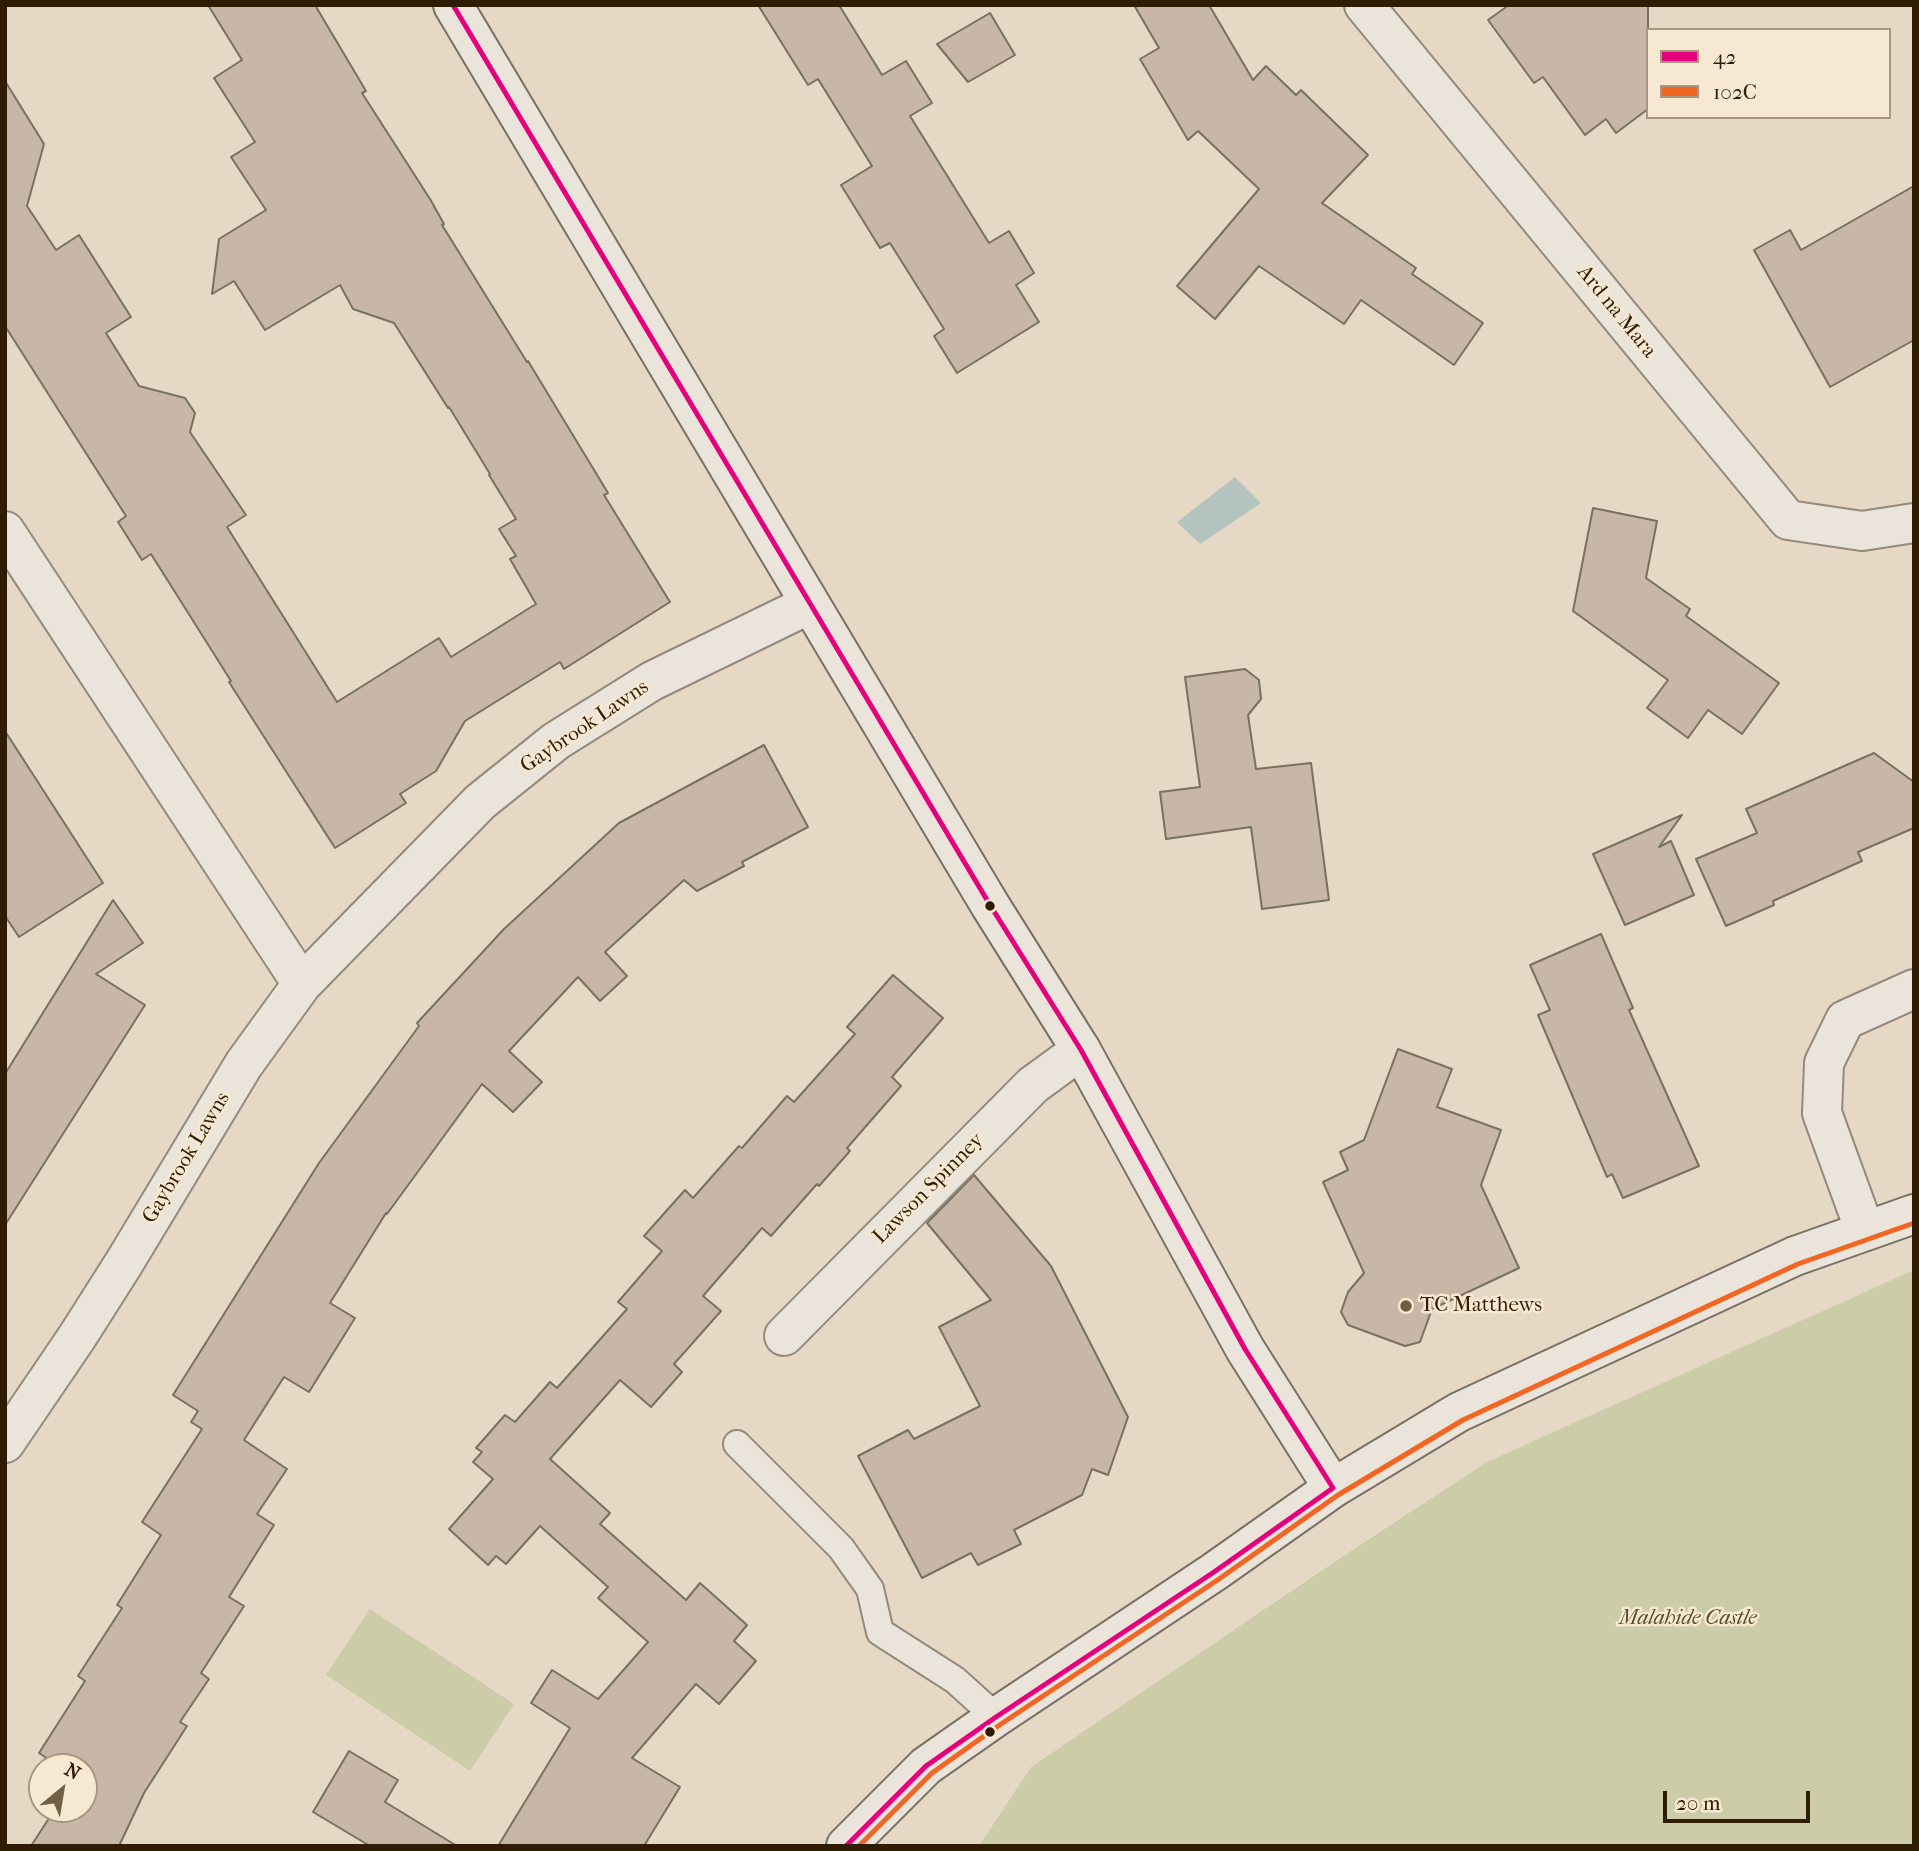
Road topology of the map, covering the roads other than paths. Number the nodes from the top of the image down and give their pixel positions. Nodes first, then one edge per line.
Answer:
1 (453, 5) edge
2 (1364, 5) edge
3 (1914, 523) edge
4 (5, 531) edge
5 (810, 604) junction
6 (302, 984) junction
7 (1914, 989) edge
8 (1081, 1050) junction
9 (1914, 1214) edge
10 (1865, 1231) junction
11 (784, 1336) dead end
12 (5, 1443) edge
13 (737, 1444) dead end
14 (1333, 1488) junction
15 (996, 1717) junction
16 (846, 1846) edge

1 - 5 street
2 - 3 street, Ard na Mara
4 - 6 street
5 - 6 street, Gaybrook Lawns
5 - 8 street
6 - 12 street, Gaybrook Lawns
7 - 10 street
8 - 11 street, Lawson Spinney
8 - 14 street
9 - 10 street
10 - 14 street
13 - 15 lane
14 - 15 street
15 - 16 street

